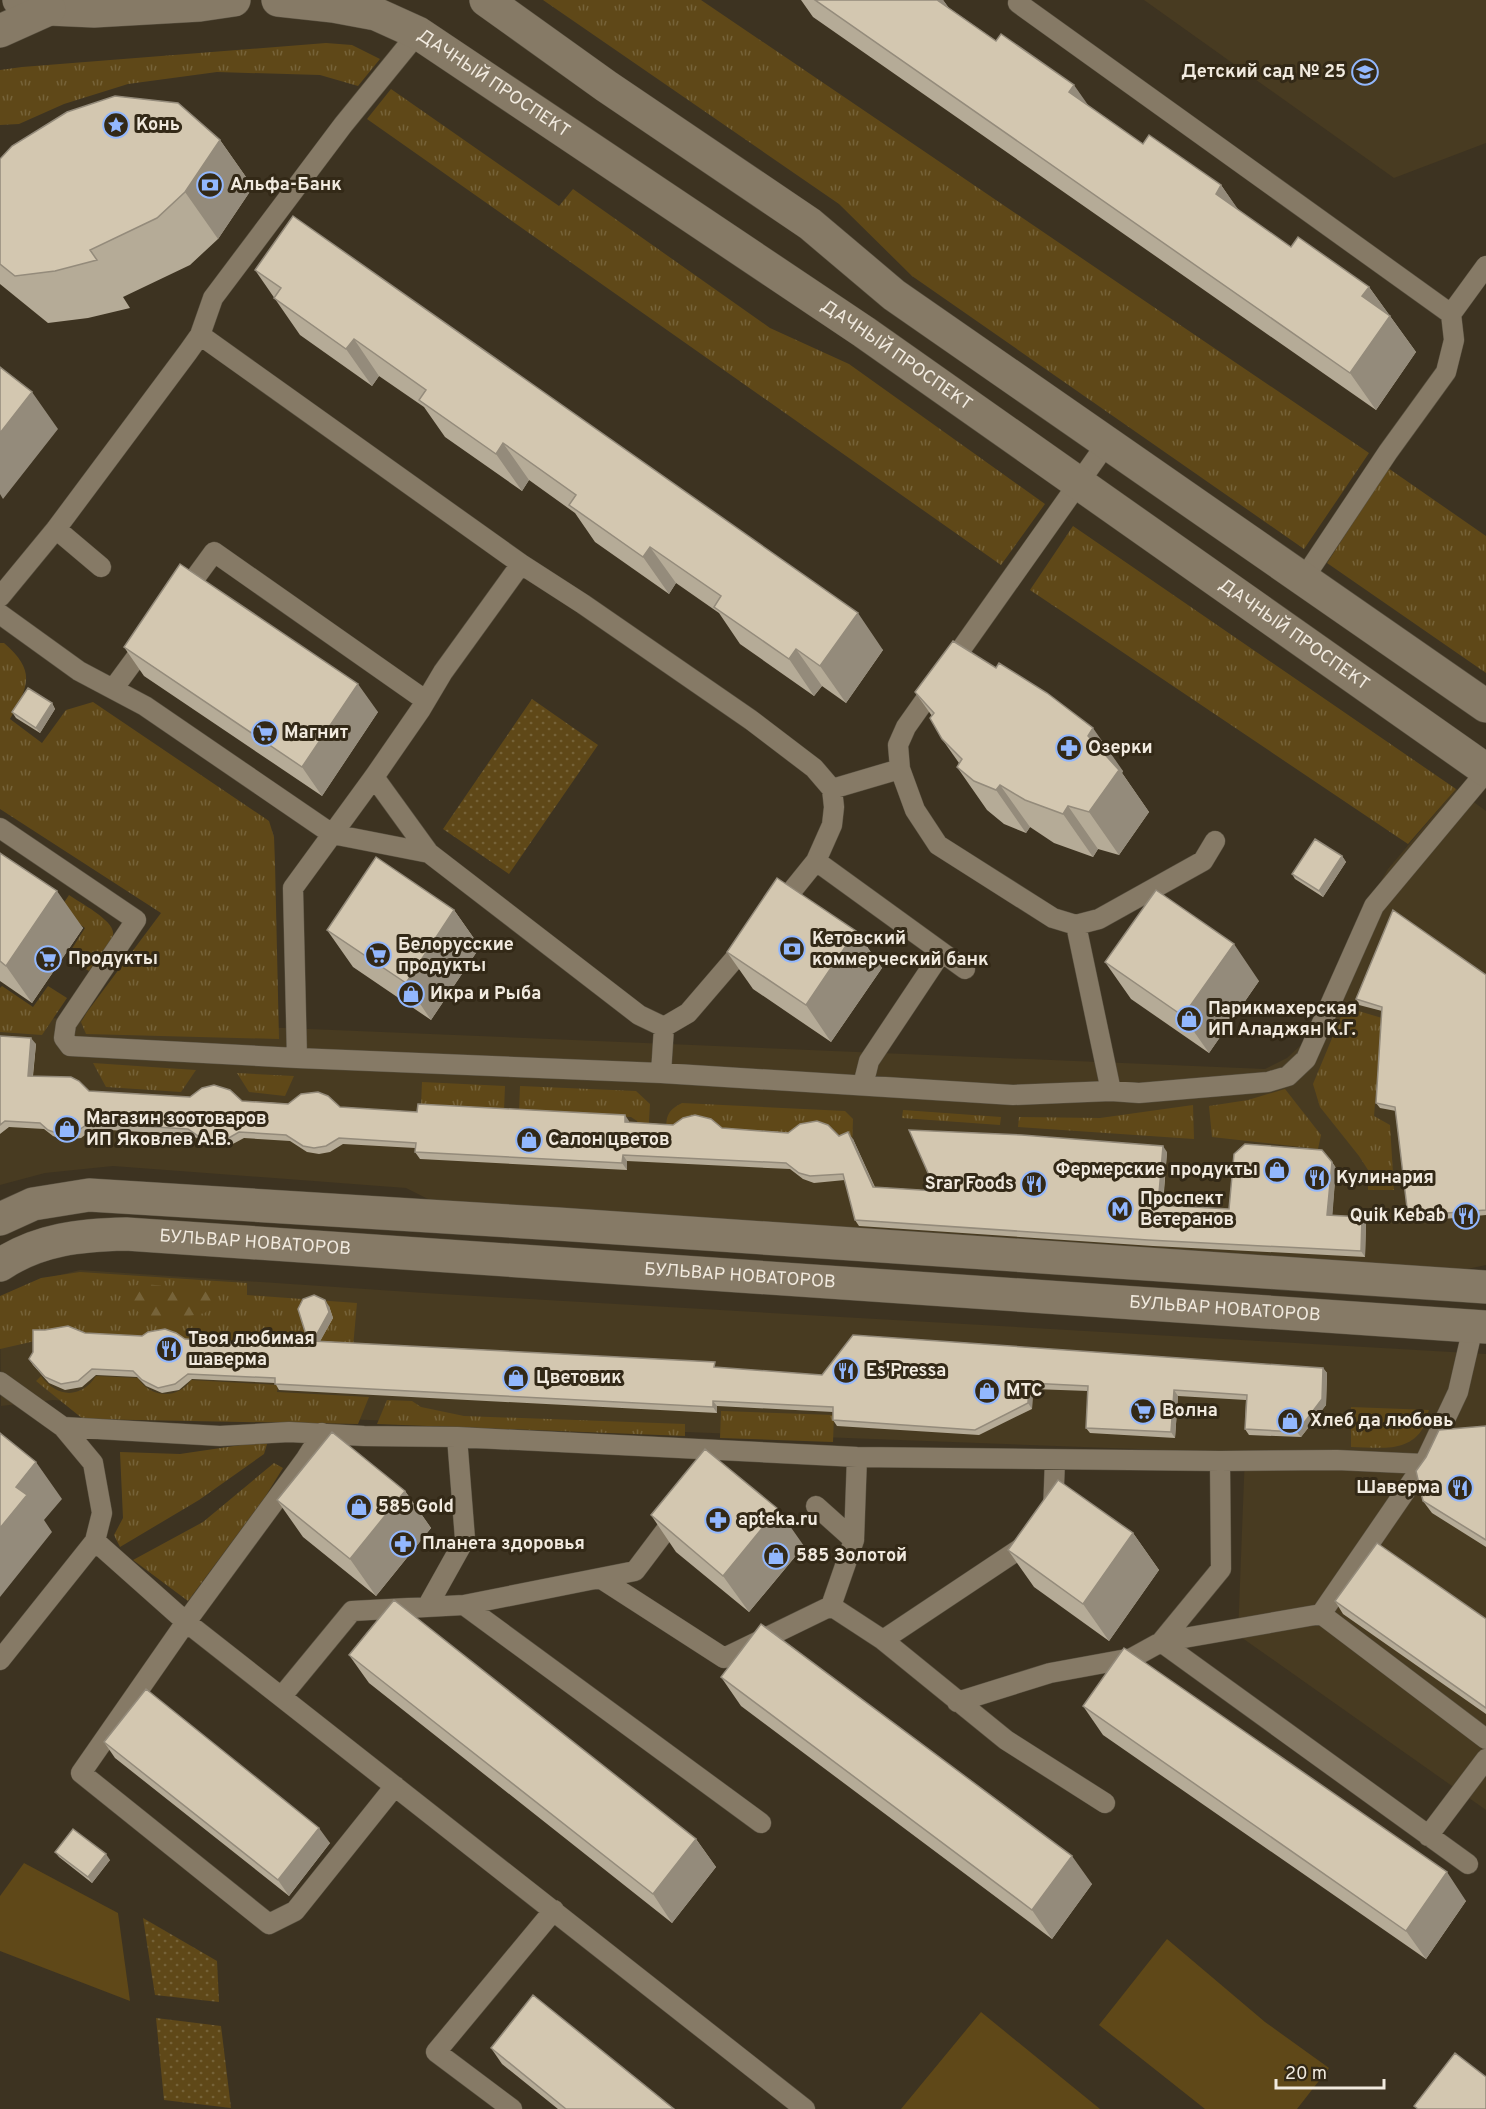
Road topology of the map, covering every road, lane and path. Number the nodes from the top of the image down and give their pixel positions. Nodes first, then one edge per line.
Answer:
1 (234, 0) edge
2 (278, 0) edge
3 (486, 0) edge
4 (1018, 1) edge
5 (34, 5) edge
6 (0, 31) edge
7 (418, 33) junction
8 (1486, 266) edge
9 (1451, 314) junction
10 (200, 335) junction
11 (1107, 443) junction
12 (1080, 482) junction
13 (56, 530) junction
14 (521, 564) junction
15 (101, 567) dead end
16 (1304, 578) junction
17 (0, 597) edge
18 (0, 614) edge
19 (113, 688) junction
20 (425, 700) junction
21 (1486, 706) edge
22 (900, 769) junction
23 (1486, 771) edge
24 (374, 777) junction
25 (832, 789) junction
26 (0, 828) edge
27 (332, 834) junction
28 (1215, 841) dead end
29 (429, 853) junction
30 (816, 861) junction
31 (1076, 925) junction
32 (942, 953) junction
33 (965, 969) dead end
34 (664, 1027) junction
35 (297, 1058) junction
36 (661, 1073) junction
37 (863, 1085) junction
38 (1111, 1091) junction
39 (0, 1219) edge
40 (0, 1265) edge
41 (1486, 1287) edge
42 (1479, 1327) edge
43 (0, 1382) edge
44 (63, 1427) junction
45 (322, 1432) junction
46 (457, 1437) junction
47 (857, 1457) junction
48 (1055, 1460) junction
49 (1220, 1461) junction
50 (1424, 1464) junction
51 (690, 1498) edge
52 (816, 1506) dead end
53 (854, 1540) junction
54 (95, 1541) junction
55 (600, 1578) junction
56 (464, 1605) junction
57 (831, 1606) junction
58 (426, 1607) junction
59 (1321, 1614) junction
60 (186, 1622) junction
61 (883, 1640) junction
62 (1161, 1642) junction
63 (0, 1660) edge
64 (282, 1696) junction
65 (957, 1702) junction
66 (1486, 1739) edge
67 (1486, 1759) edge
68 (395, 1786) junction
69 (1105, 1803) dead end
70 (761, 1822) dead end
71 (1428, 1836) junction
72 (1468, 1864) dead end
73 (554, 1910) junction
74 (799, 2107) edge
75 (512, 2109) edge

1 - 5 street
2 - 7 street, ДАЧНЫЙ ПРОСПЕКТ
3 - 11 street
4 - 9 lane
5 - 6 street
7 - 10 lane
7 - 12 street, ДАЧНЫЙ ПРОСПЕКТ
8 - 9 lane
9 - 16 lane
10 - 13 lane
10 - 14 lane
11 - 12 lane
11 - 16 street
12 - 22 lane
12 - 23 street, ДАЧНЫЙ ПРОСПЕКТ
13 - 15 lane
13 - 17 lane
14 - 20 lane
14 - 25 lane
16 - 21 street
18 - 19 lane
19 - 20 lane
19 - 27 lane
20 - 24 lane
22 - 25 lane
22 - 31 lane
23 - 38 lane
24 - 27 lane
24 - 29 lane
25 - 30 lane
26 - 35 lane
27 - 29 lane
27 - 35 lane
28 - 31 lane
29 - 34 lane
30 - 32 lane
30 - 34 lane
31 - 38 lane
32 - 33 lane
32 - 37 lane
34 - 36 lane
35 - 36 lane
36 - 37 lane
37 - 38 lane
39 - 41 street, БУЛЬВАР НОВАТОРОВ
40 - 42 street, БУЛЬВАР НОВАТОРОВ
42 - 50 lane
43 - 44 lane
44 - 45 lane
44 - 54 lane
45 - 46 lane
45 - 60 lane
46 - 47 lane
46 - 58 lane
47 - 48 lane
47 - 53 lane
48 - 49 lane
48 - 61 lane
49 - 50 lane
49 - 62 lane
50 - 59 lane
51 - 55 lane
52 - 53 lane
53 - 57 lane
54 - 60 lane
54 - 63 lane
55 - 56 lane
55 - 57 lane
56 - 58 lane
56 - 70 lane
57 - 61 lane
58 - 64 lane
59 - 62 lane
59 - 66 lane
60 - 64 lane
60 - 68 lane
61 - 65 lane
62 - 65 lane
62 - 71 lane
64 - 68 lane
65 - 69 lane
67 - 71 lane
68 - 73 lane
71 - 72 lane
73 - 74 lane
73 - 75 lane

